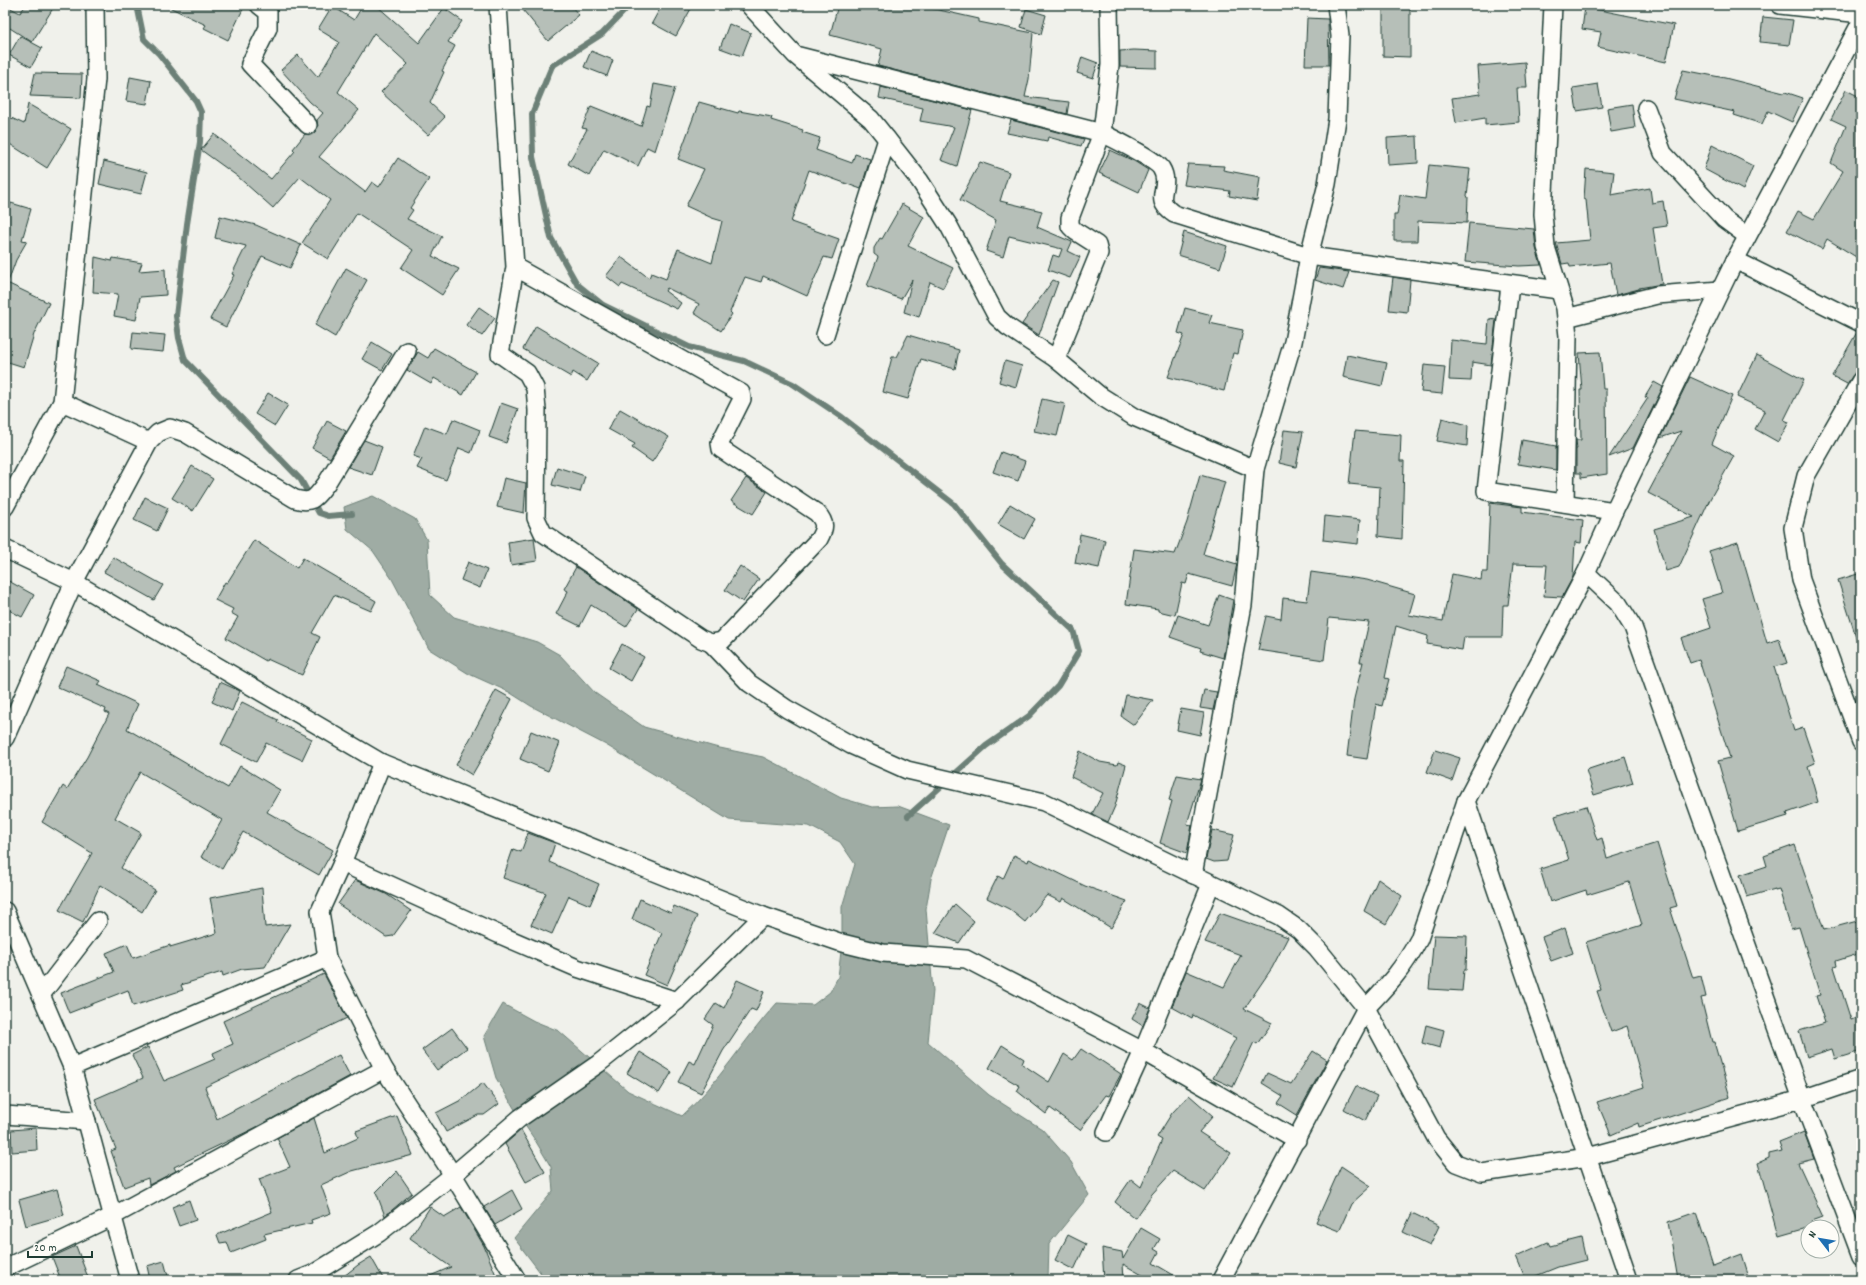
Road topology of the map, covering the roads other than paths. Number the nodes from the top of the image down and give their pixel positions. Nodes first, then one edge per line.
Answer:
1 (96, 5) edge
2 (498, 5) edge
3 (750, 5) edge
4 (1109, 5) edge
5 (1336, 5) edge
6 (1553, 5) edge
7 (1780, 5) edge
8 (267, 7) edge
9 (1861, 14) edge
10 (1861, 22) edge
11 (795, 55) junction
12 (1646, 108) dead end
13 (308, 125) dead end
14 (1102, 133) junction
15 (888, 139) junction
16 (1747, 236) junction
17 (1309, 256) junction
18 (1735, 260) junction
19 (515, 268) junction
20 (1510, 285) junction
21 (1559, 290) junction
22 (1720, 290) junction
23 (1566, 318) junction
24 (1861, 323) edge
25 (824, 335) dead end
26 (407, 351) dead end
27 (1056, 359) junction
28 (1861, 380) edge
29 (62, 402) junction
30 (149, 442) junction
31 (1255, 469) junction
32 (1565, 503) junction
33 (5, 507) edge
34 (1614, 511) junction
35 (5, 549) edge
36 (1586, 573) junction
37 (74, 582) junction
38 (711, 643) junction
39 (5, 738) edge
40 (1861, 742) edge
41 (382, 763) junction
42 (1466, 801) junction
43 (342, 863) junction
44 (1193, 875) junction
45 (1211, 884) junction
46 (5, 911) edge
47 (763, 916) junction
48 (98, 921) dead end
49 (327, 958) junction
50 (41, 995) junction
51 (677, 1001) junction
52 (1366, 1008) junction
53 (1144, 1051) junction
54 (72, 1067) junction
55 (384, 1069) junction
56 (1861, 1079) edge
57 (1802, 1099) junction
58 (5, 1115) edge
59 (87, 1121) junction
60 (1106, 1132) dead end
61 (1297, 1140) junction
62 (1588, 1157) junction
63 (453, 1174) junction
64 (113, 1216) junction
65 (1861, 1256) edge
66 (5, 1268) edge
67 (130, 1280) edge
68 (298, 1280) edge
69 (517, 1280) edge
70 (1221, 1280) edge
71 (1629, 1280) edge

1 - 29 street
2 - 19 street
3 - 11 street
4 - 14 street
5 - 17 street
6 - 21 street
7 - 9 street
8 - 13 street
10 - 16 street
11 - 14 street
11 - 15 street
12 - 16 street
14 - 17 street
14 - 27 street
15 - 25 street
15 - 27 street
16 - 18 street
17 - 20 street
17 - 31 street
18 - 22 street
18 - 24 street
19 - 38 street
19 - 38 street
20 - 21 street
20 - 32 street
21 - 23 street
22 - 23 street
22 - 34 street
23 - 32 street
26 - 30 street
27 - 31 street
28 - 40 street
29 - 30 street
29 - 33 street
30 - 37 street
31 - 44 street
32 - 34 street
34 - 36 street
35 - 37 street
36 - 42 street
36 - 57 street
37 - 39 street
37 - 41 street
38 - 44 street
41 - 43 street
41 - 47 street
42 - 52 street
42 - 62 street
43 - 49 street
43 - 51 street
44 - 45 street
45 - 52 street
45 - 53 street
46 - 50 street
47 - 51 street
47 - 53 street
48 - 50 street
49 - 54 street
49 - 55 street
50 - 54 street
51 - 63 street
52 - 61 street
52 - 62 street
53 - 60 street
53 - 61 street
54 - 59 street
55 - 63 street
55 - 64 street
56 - 57 street
57 - 62 street
57 - 65 street
58 - 59 street
59 - 64 street
61 - 70 street
62 - 71 street
63 - 68 street
63 - 69 street
64 - 66 street
64 - 67 street

